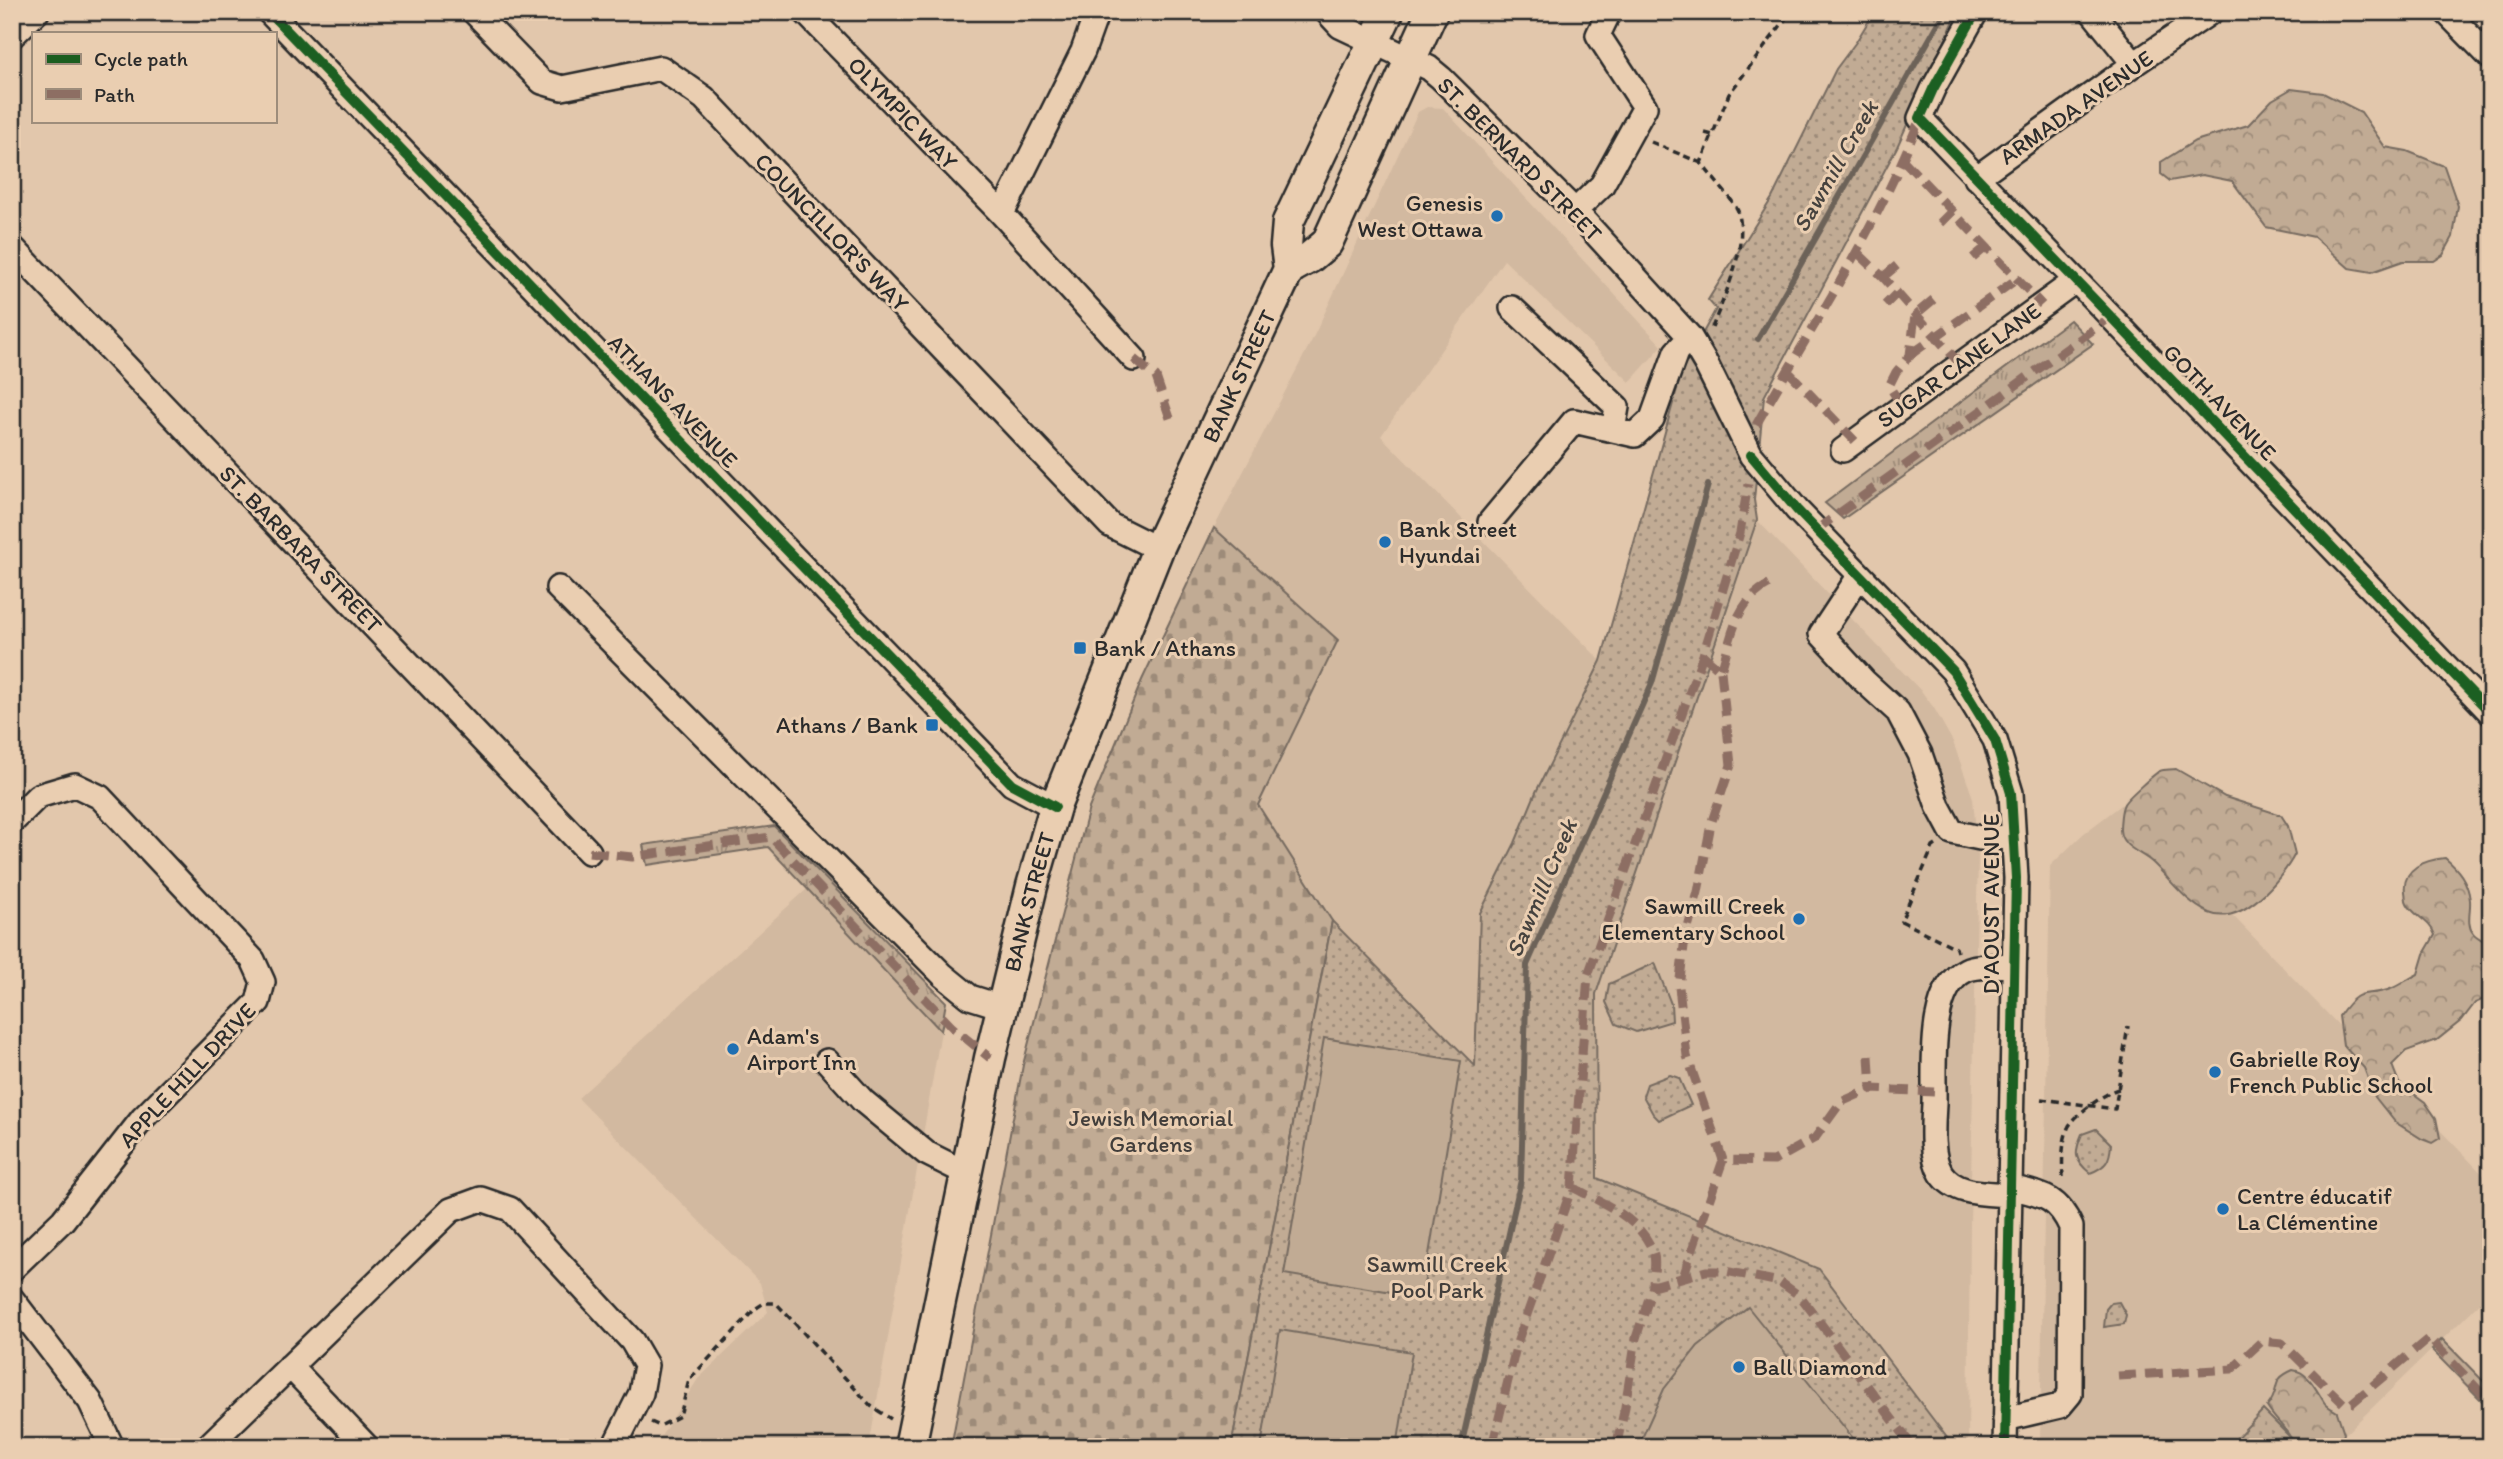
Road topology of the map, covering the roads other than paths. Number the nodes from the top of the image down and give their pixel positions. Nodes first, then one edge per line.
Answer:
1 (37, 12) edge
2 (269, 12) edge
3 (805, 12) edge
4 (1097, 12) edge
5 (1327, 12) edge
6 (1388, 12) edge
7 (1432, 12) edge
8 (1609, 12) edge
9 (1976, 12) edge
10 (2092, 12) edge
11 (2211, 12) edge
12 (2446, 12) edge
13 (477, 13) edge
14 (12, 36) edge
15 (1373, 42) junction
16 (2491, 58) edge
17 (1409, 60) junction
18 (2134, 64) junction
19 (1976, 178) junction
20 (1575, 211) junction
21 (1002, 214) junction
22 (12, 247) edge
23 (1289, 269) junction
24 (2075, 281) junction
25 (1512, 308) dead end
26 (1701, 333) junction
27 (1134, 359) dead end
28 (1614, 430) junction
29 (1843, 450) dead end
30 (1490, 522) dead end
31 (1158, 549) junction
32 (1860, 575) junction
33 (558, 589) dead end
34 (2491, 713) edge
35 (1055, 807) junction
36 (12, 822) edge
37 (2014, 837) junction
38 (589, 852) dead end
39 (2014, 965) junction
40 (1002, 1007) junction
41 (827, 1061) dead end
42 (966, 1173) junction
43 (2009, 1191) junction
44 (12, 1269) edge
45 (12, 1299) edge
46 (290, 1366) junction
47 (2005, 1419) junction
48 (912, 1440) edge
49 (112, 1447) edge
50 (207, 1447) edge
51 (367, 1447) edge
52 (614, 1447) edge
53 (2005, 1447) edge

1 - 14 street
2 - 35 street, ATHANS AVENUE
3 - 21 street, OLYMPIC WAY
4 - 21 street
5 - 15 street, ST. BERNARD STREET
6 - 15 main road, BANK STREET
7 - 17 main road
8 - 20 street
9 - 19 street, GOTH AVENUE
10 - 18 street
11 - 18 street, ARMADA AVENUE
12 - 16 street
13 - 31 street, COUNCILLOR'S WAY
15 - 17 street, ST. BERNARD STREET
15 - 23 main road, BANK STREET
17 - 20 street, ST. BERNARD STREET
17 - 23 main road
18 - 19 street, ARMADA AVENUE
19 - 24 street, GOTH AVENUE
20 - 26 street, ST. BERNARD STREET
21 - 27 street, OLYMPIC WAY
22 - 38 street, ST. BARBARA STREET
23 - 31 main road, BANK STREET
24 - 29 street, SUGAR CANE LANE
24 - 34 street, GOTH AVENUE
25 - 28 street
26 - 28 street
26 - 32 street, D'AOUST AVENUE
28 - 30 street
31 - 35 main road, BANK STREET
32 - 37 street, D'AOUST AVENUE
32 - 37 street
33 - 40 street
35 - 40 main road, BANK STREET
36 - 44 street, APPLE HILL DRIVE
37 - 39 street, D'AOUST AVENUE
39 - 43 street, D'AOUST AVENUE
39 - 43 street
40 - 42 main road, BANK STREET
41 - 42 street
42 - 48 main road, BANK STREET
43 - 47 street, D'AOUST AVENUE
43 - 47 street
45 - 49 street
46 - 50 street
46 - 51 street
46 - 52 street
47 - 53 street, D'AOUST AVENUE

